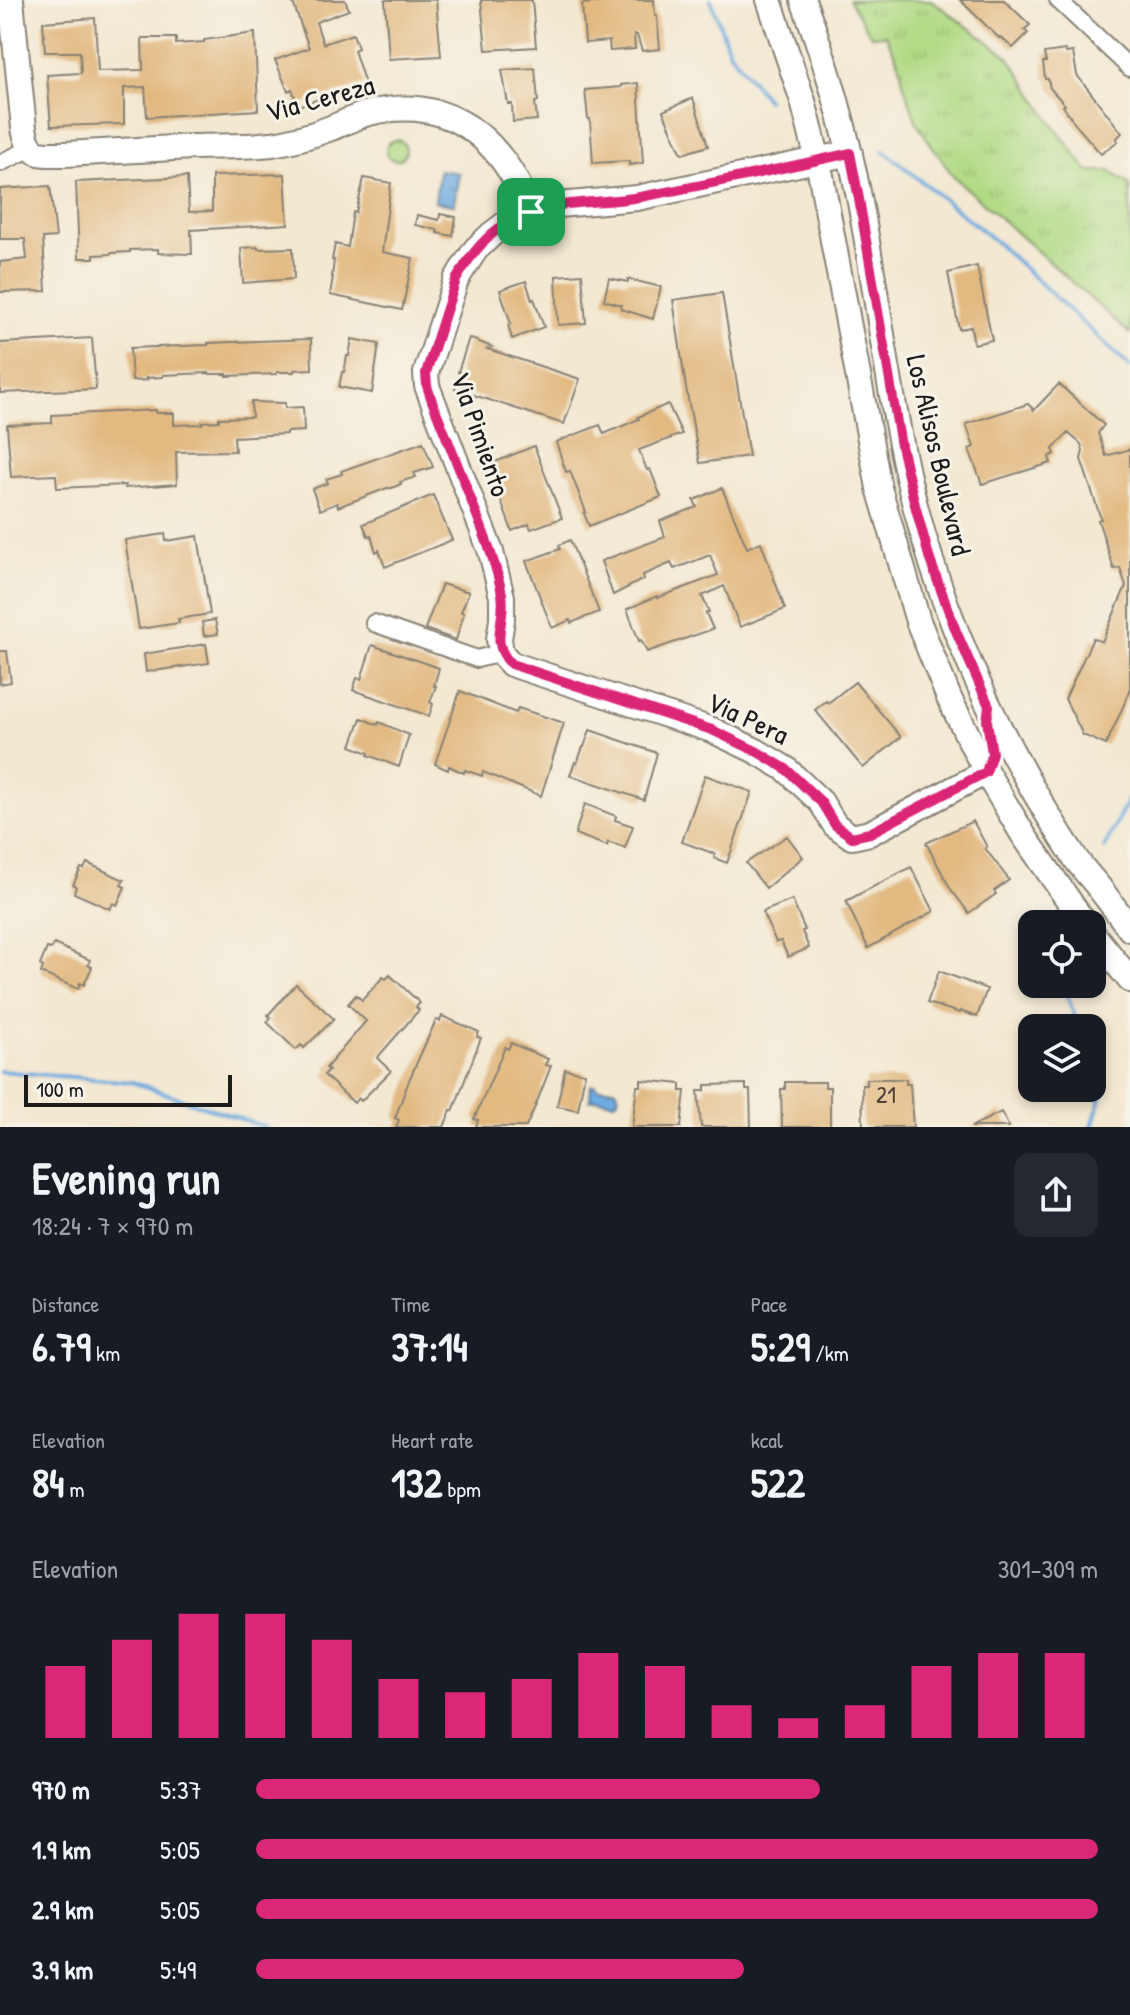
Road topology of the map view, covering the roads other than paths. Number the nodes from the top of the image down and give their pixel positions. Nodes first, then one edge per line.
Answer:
1 (11, 0) edge
2 (769, 0) edge
3 (803, 0) edge
4 (1058, 0) edge
5 (1130, 68) edge
6 (30, 149) junction
7 (850, 153) junction
8 (818, 160) junction
9 (0, 163) edge
10 (531, 212) junction
11 (374, 623) dead end
12 (501, 653) junction
13 (989, 706) junction
14 (986, 772) junction
15 (1080, 865) junction
16 (1075, 910) edge
17 (1130, 929) edge
18 (1106, 950) edge
19 (1130, 980) edge

1 - 6 main road
2 - 8 main road
3 - 7 main road, Los Alisos Boulevard
4 - 5 street
6 - 9 street
6 - 10 main road, Via Cereza
7 - 8 main road, Via Pimiento
7 - 13 main road, Los Alisos Boulevard
8 - 10 main road, Via Pimiento
8 - 14 main road
10 - 12 main road, Via Pimiento
11 - 12 street
12 - 14 main road, Via Pera
13 - 14 main road
13 - 15 main road, Los Alisos Boulevard
14 - 15 main road
14 - 16 main road
15 - 17 main road, Los Alisos Boulevard
18 - 19 main road

